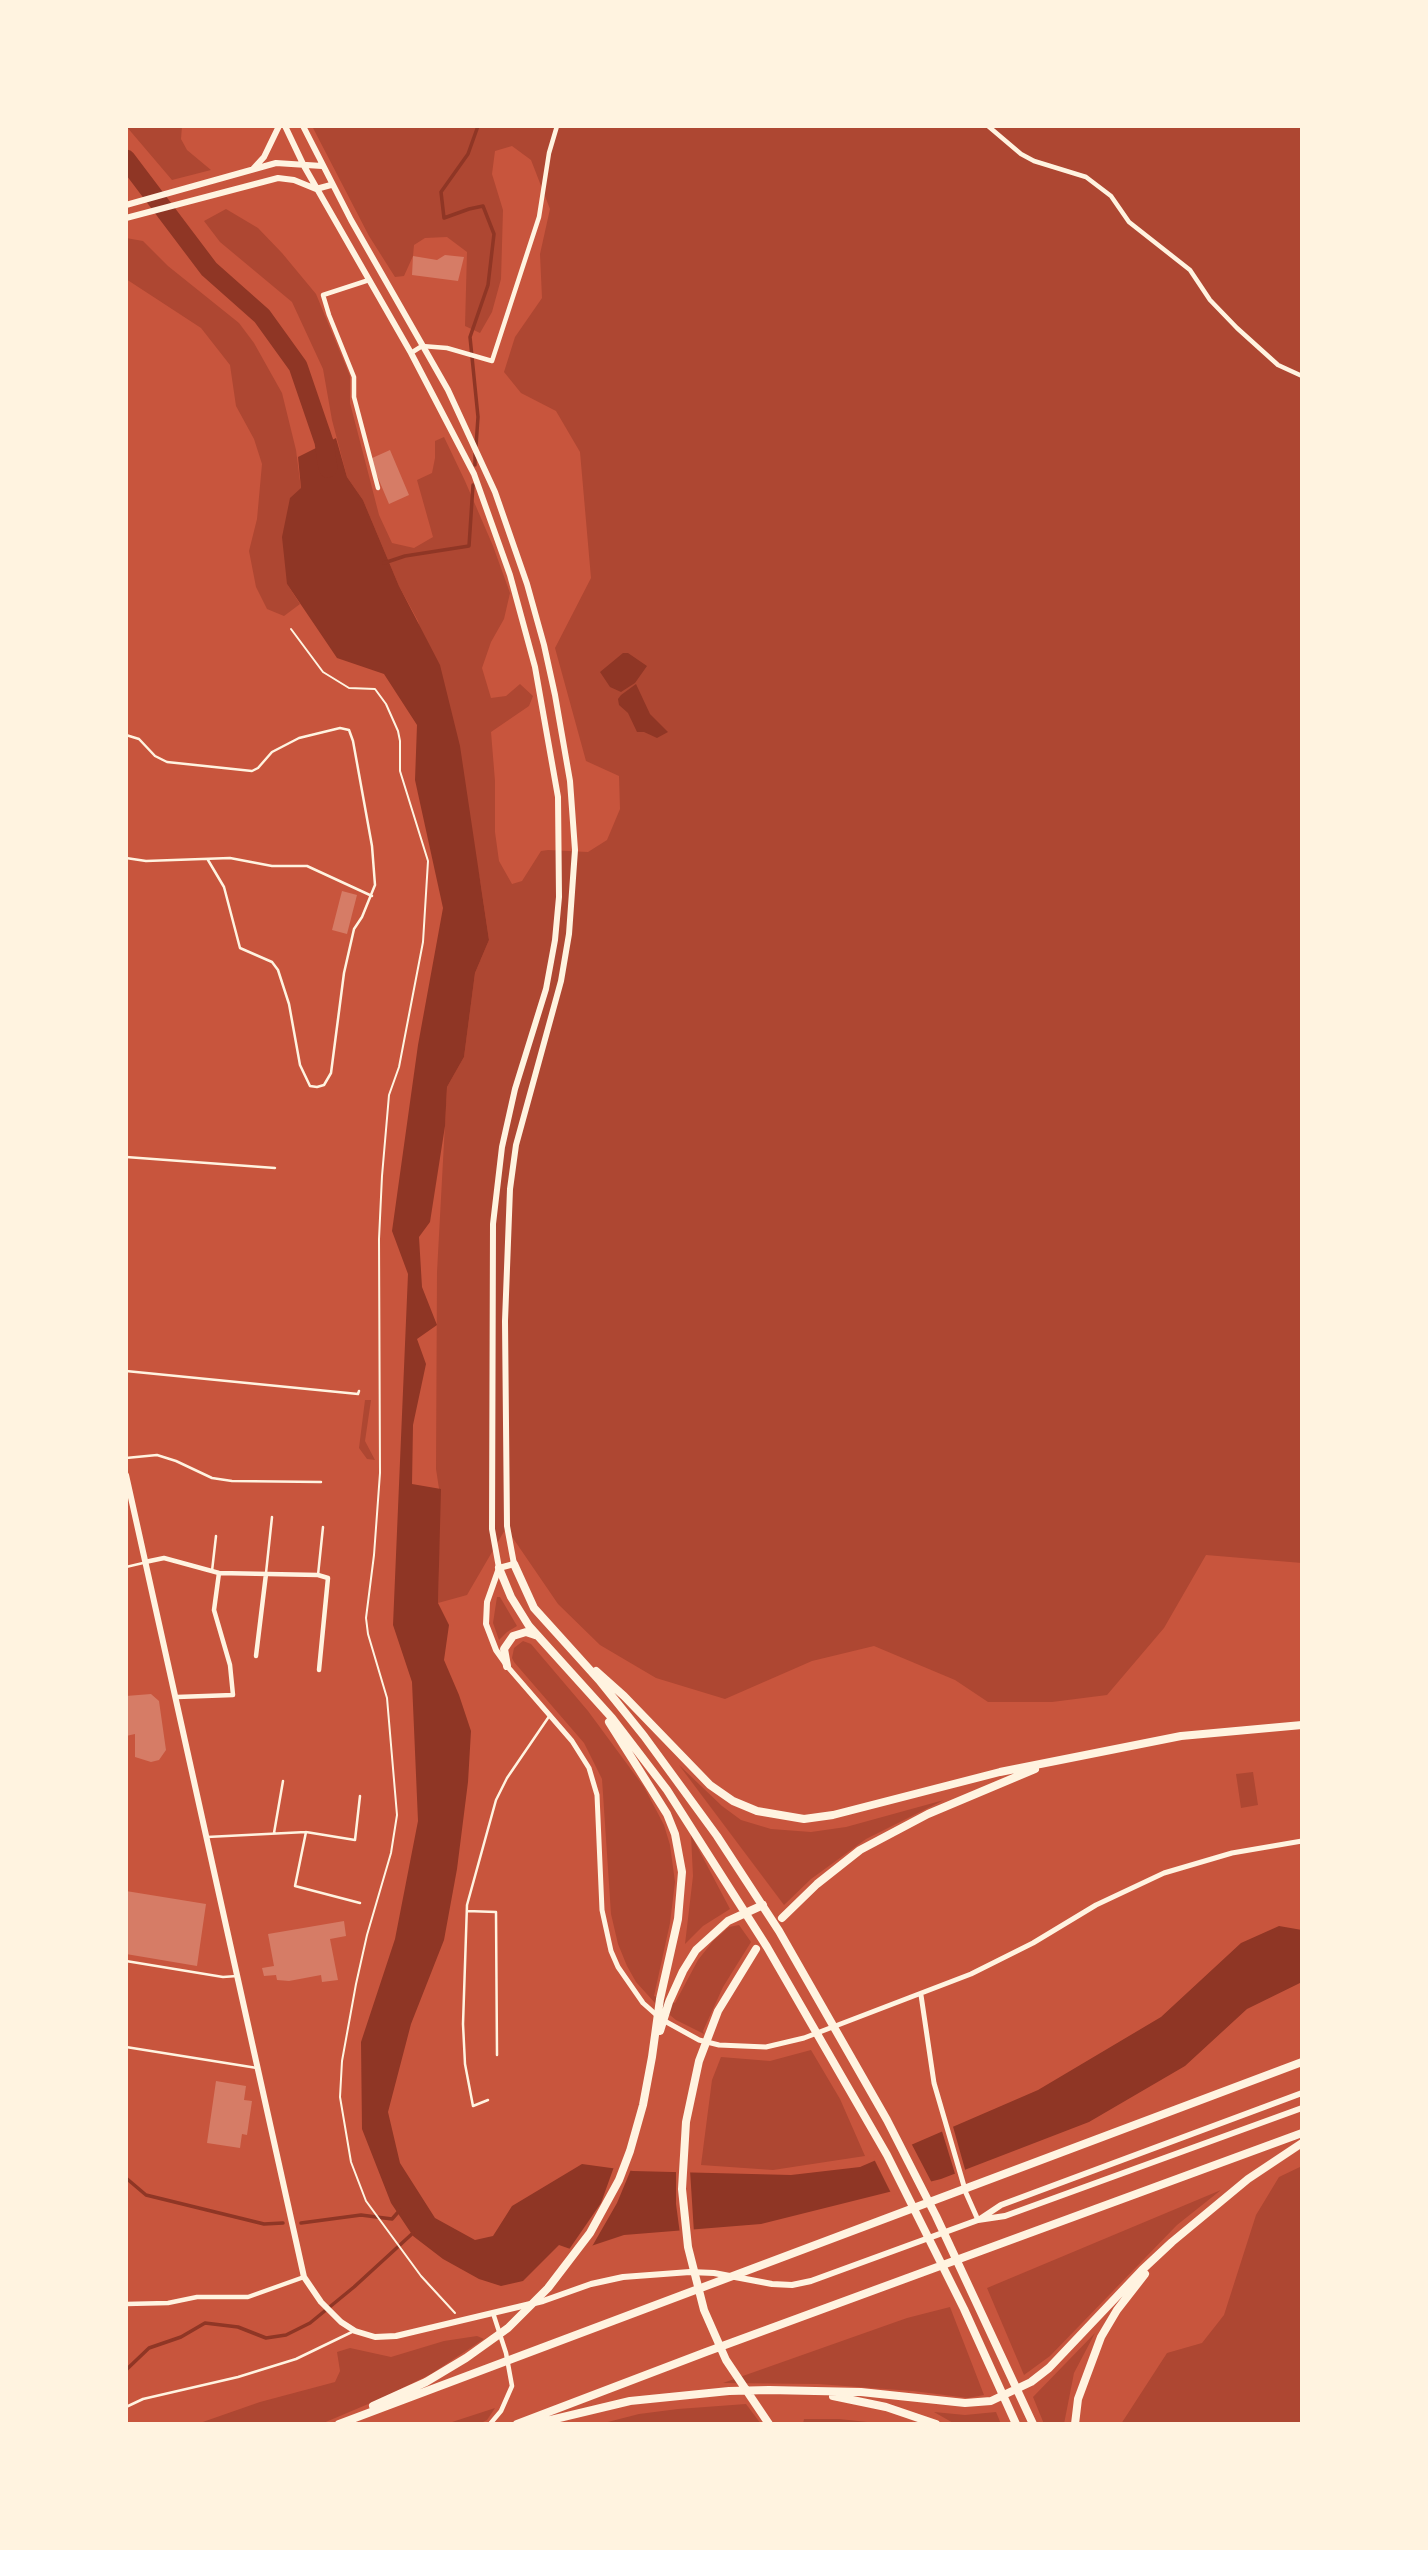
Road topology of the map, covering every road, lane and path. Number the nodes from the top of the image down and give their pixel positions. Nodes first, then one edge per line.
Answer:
1 (279, 126) edge
2 (285, 126) edge
3 (303, 126) edge
4 (557, 126) edge
5 (988, 126) edge
6 (303, 166) junction
7 (322, 166) junction
8 (253, 169) junction
9 (331, 185) junction
10 (316, 189) junction
11 (126, 205) edge
12 (126, 218) edge
13 (369, 280) junction
14 (422, 346) junction
15 (411, 353) junction
16 (1302, 376) edge
17 (378, 488) dead end
18 (291, 629) dead end
19 (549, 664) junction
20 (535, 667) junction
21 (126, 735) edge
22 (573, 817) junction
23 (559, 818) junction
24 (126, 858) edge
25 (208, 860) junction
26 (372, 896) junction
27 (126, 1157) edge
28 (275, 1168) dead end
29 (126, 1371) edge
30 (359, 1391) dead end
31 (126, 1458) edge
32 (126, 1475) edge
33 (321, 1482) dead end
34 (128, 1497) edge
35 (272, 1517) dead end
36 (323, 1527) dead end
37 (216, 1536) dead end
38 (145, 1562) junction
39 (514, 1564) junction
40 (126, 1567) edge
41 (499, 1568) junction
42 (212, 1572) junction
43 (219, 1573) junction
44 (266, 1574) junction
45 (318, 1575) junction
46 (538, 1636) junction
47 (565, 1643) junction
48 (256, 1656) dead end
49 (507, 1666) junction
50 (319, 1670) dead end
51 (589, 1691) junction
52 (177, 1697) junction
53 (550, 1716) junction
54 (1302, 1725) edge
55 (1068, 1759) junction
56 (283, 1781) dead end
57 (360, 1796) dead end
58 (306, 1832) junction
59 (274, 1833) junction
60 (207, 1837) junction
61 (1302, 1841) edge
62 (360, 1903) dead end
63 (762, 1905) junction
64 (467, 1911) junction
65 (745, 1912) junction
66 (782, 1918) dead end
67 (756, 1950) dead end
68 (126, 1961) edge
69 (237, 1976) junction
70 (920, 1994) junction
71 (664, 2000) junction
72 (126, 2047) edge
73 (497, 2055) dead end
74 (1302, 2062) edge
75 (257, 2068) junction
76 (1302, 2093) edge
77 (488, 2100) dead end
78 (1302, 2108) edge
79 (1302, 2133) edge
80 (1302, 2143) edge
81 (978, 2220) junction
82 (1172, 2242) junction
83 (304, 2277) junction
84 (126, 2305) edge
85 (493, 2313) junction
86 (461, 2320) junction
87 (355, 2331) junction
88 (1018, 2389) junction
89 (860, 2396) junction
90 (1003, 2396) junction
91 (126, 2407) edge
92 (337, 2424) edge
93 (490, 2424) edge
94 (517, 2424) edge
95 (534, 2424) edge
96 (769, 2424) edge
97 (936, 2424) edge
98 (1016, 2424) edge
99 (1033, 2424) edge
100 (1075, 2424) edge

1 - 8 main road
2 - 6 main road
3 - 7 main road
4 - 14 street
5 - 16 street
6 - 7 main road
6 - 8 main road
6 - 10 main road
7 - 9 main road
8 - 11 main road
9 - 10 main road
9 - 14 main road
10 - 12 main road
10 - 13 main road
13 - 15 main road
13 - 17 street
14 - 15 street
14 - 19 main road
15 - 20 main road
18 - 86 path
19 - 20 main road
19 - 22 main road
20 - 23 main road
21 - 26 lane
22 - 23 main road
22 - 39 main road
23 - 41 main road
24 - 25 lane
25 - 26 lane
25 - 26 lane
27 - 28 lane
29 - 30 lane
31 - 33 lane
32 - 34 main road
34 - 38 main road
35 - 44 lane
36 - 45 lane
37 - 42 lane
38 - 40 lane
38 - 42 street
38 - 52 main road
39 - 41 main road
39 - 47 highway
41 - 46 highway
41 - 49 main road
42 - 43 street
43 - 44 street
43 - 52 street
44 - 45 street
44 - 48 street
45 - 50 street
46 - 49 highway
46 - 51 highway
47 - 55 highway
47 - 63 highway
49 - 53 street
51 - 65 highway
51 - 71 highway
52 - 60 main road
53 - 64 lane
53 - 70 street
54 - 55 highway
55 - 66 highway
56 - 59 lane
57 - 58 lane
58 - 59 lane
58 - 62 lane
59 - 60 lane
60 - 69 main road
61 - 70 street
63 - 65 highway
63 - 88 highway
64 - 73 lane
64 - 77 lane
65 - 71 highway
65 - 90 highway
67 - 96 highway
68 - 69 lane
69 - 75 main road
70 - 81 street
71 - 92 highway
72 - 75 lane
74 - 92 highway
75 - 83 main road
76 - 81 main road
78 - 81 main road
79 - 94 highway
80 - 82 highway
81 - 85 main road
82 - 88 highway
82 - 100 highway
83 - 84 street
83 - 87 main road
85 - 86 main road
85 - 93 street
86 - 87 main road
87 - 91 lane
88 - 90 highway
88 - 99 highway
89 - 90 highway
89 - 95 highway
89 - 97 highway
90 - 98 highway

